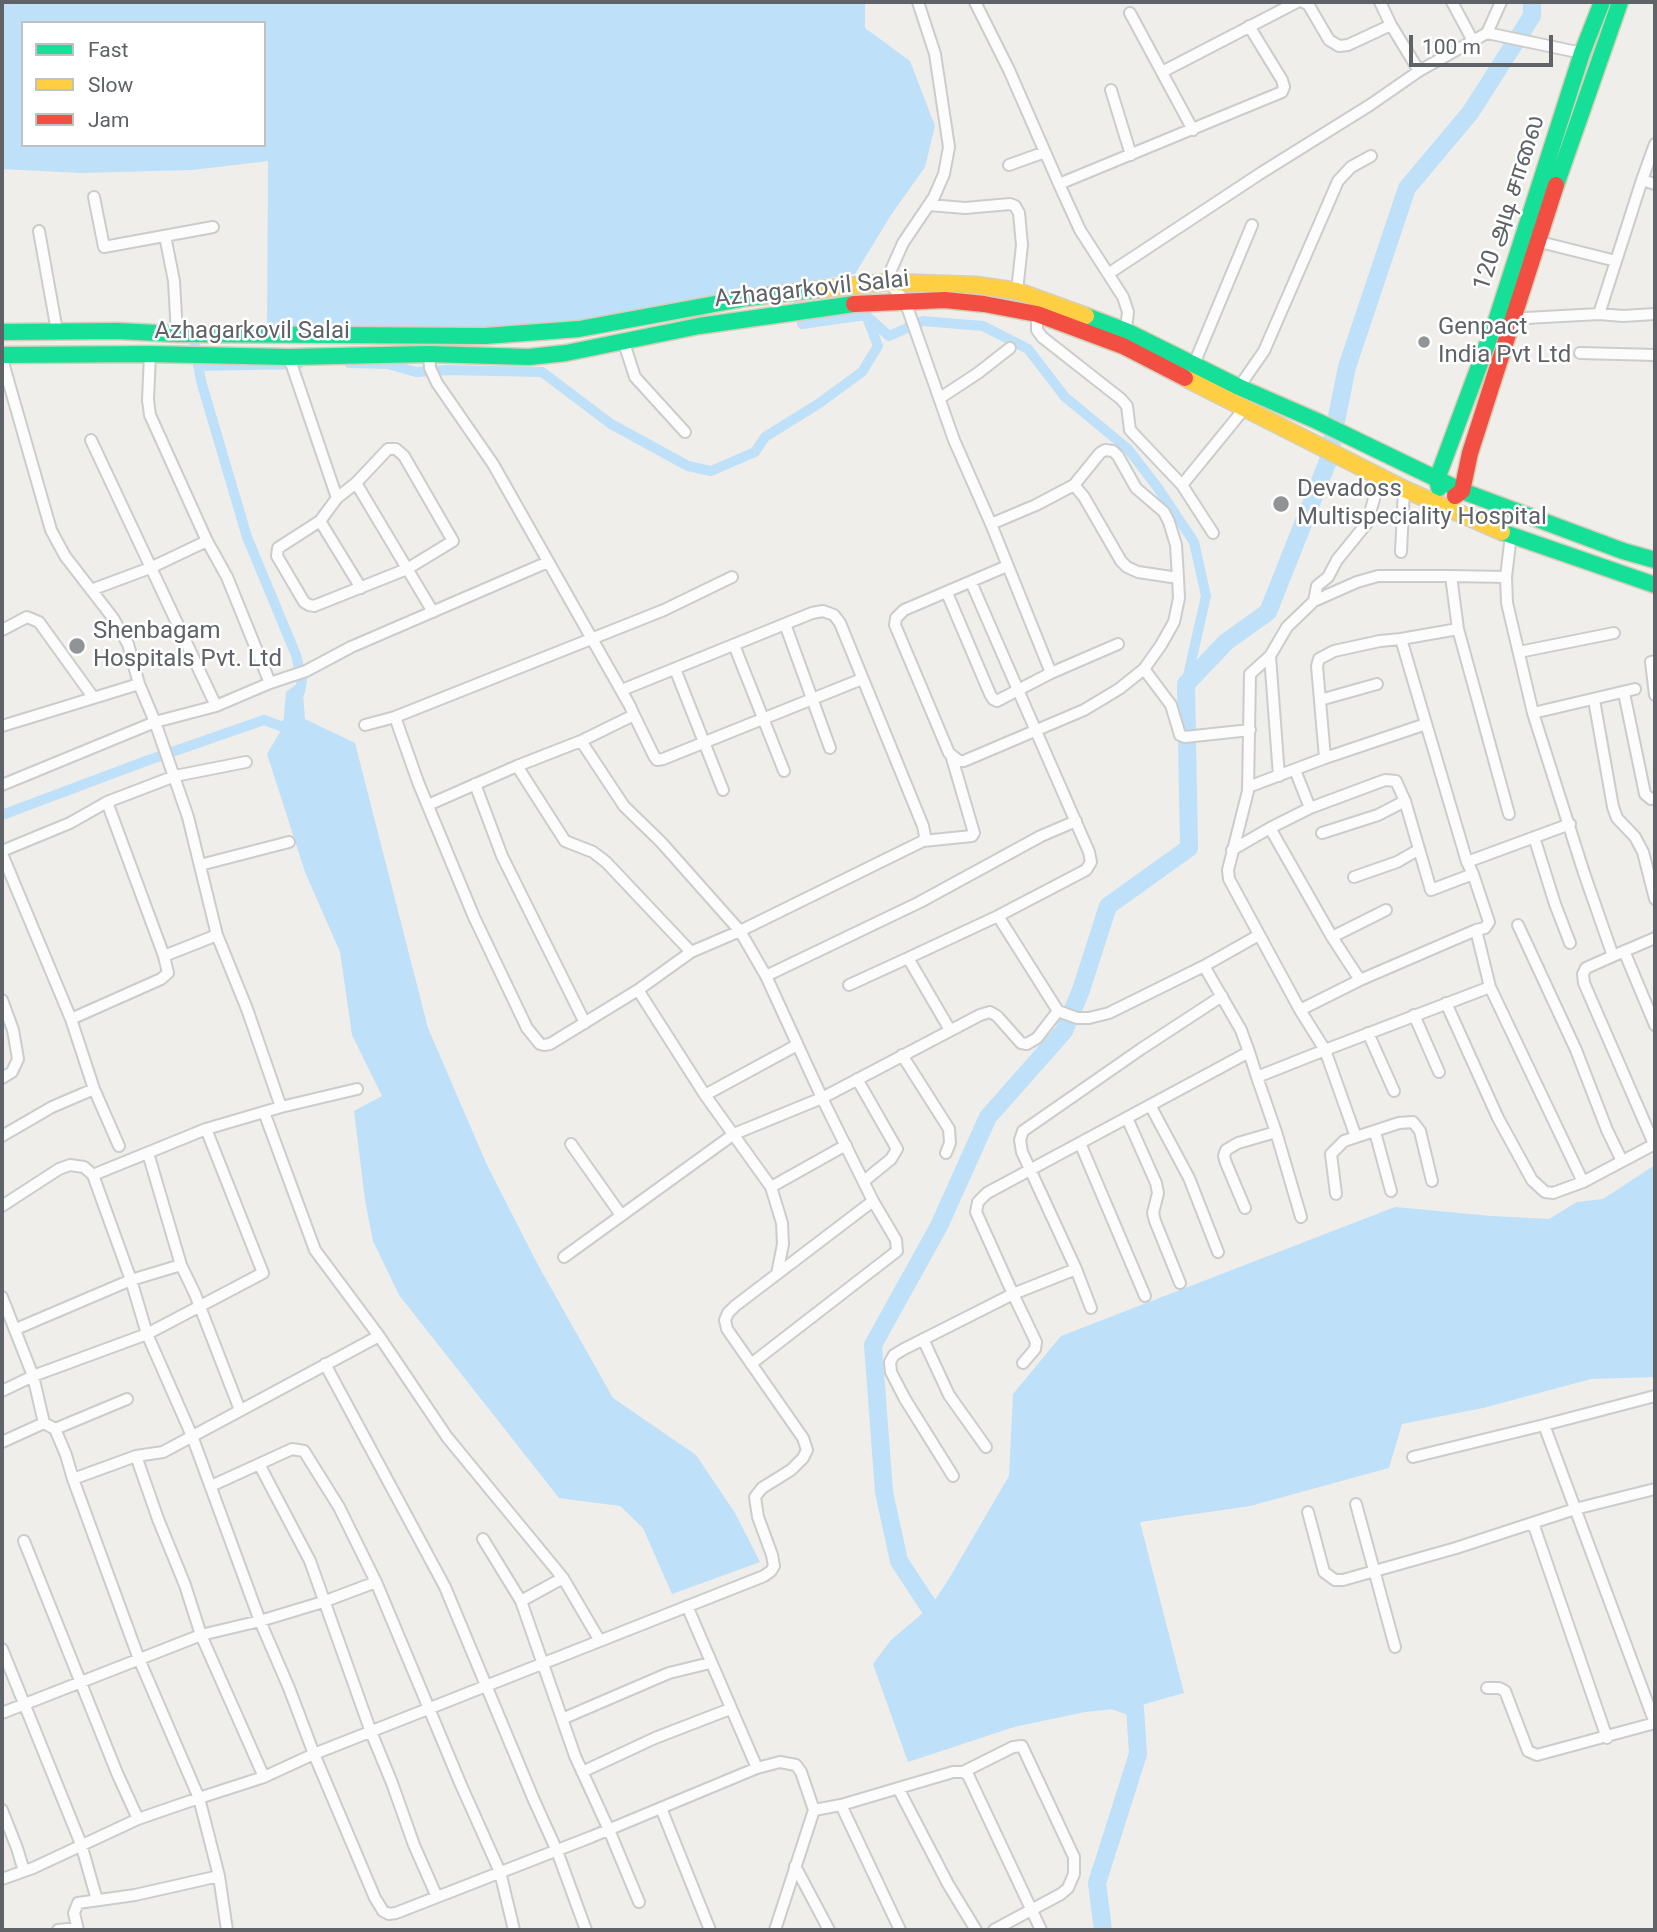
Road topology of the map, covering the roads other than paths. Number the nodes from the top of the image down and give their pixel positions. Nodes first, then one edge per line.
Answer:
1 (918, 2) edge
2 (1297, 2) edge
3 (1303, 2) edge
4 (1380, 2) edge
5 (1452, 2) edge
6 (1501, 2) edge
7 (1602, 2) edge
8 (980, 3) edge
9 (1619, 5) edge
10 (1130, 12) dead end
11 (1391, 25) junction
12 (1249, 26) junction
13 (1490, 33) junction
14 (1473, 41) junction
15 (1582, 53) junction
16 (1419, 71) junction
17 (1162, 72) junction
18 (1111, 90) dead end
19 (1193, 130) junction
20 (1655, 144) edge
21 (1045, 152) junction
22 (1131, 155) junction
23 (1371, 156) dead end
24 (1009, 165) dead end
25 (1642, 180) junction
26 (1059, 184) junction
27 (1655, 184) edge
28 (94, 197) dead end
29 (929, 205) junction
30 (1252, 225) dead end
31 (213, 228) dead end
32 (39, 231) dead end
33 (165, 236) junction
34 (1536, 242) junction
35 (1616, 261) junction
36 (1108, 274) junction
37 (888, 282) junction
38 (1017, 292) junction
39 (907, 309) junction
40 (1037, 314) junction
41 (1599, 314) junction
42 (1655, 314) edge
43 (1504, 318) junction
44 (57, 331) junction
45 (2, 332) edge
46 (188, 334) junction
47 (1124, 338) junction
48 (624, 343) junction
49 (1010, 348) dead end
50 (1580, 353) dead end
51 (150, 354) junction
52 (1655, 355) edge
53 (2, 357) edge
54 (429, 361) junction
55 (291, 363) junction
56 (1194, 364) junction
57 (1239, 387) junction
58 (940, 398) junction
59 (1244, 409) junction
60 (685, 432) dead end
61 (91, 440) dead end
62 (1374, 474) junction
63 (1437, 479) junction
64 (356, 483) junction
65 (1074, 485) junction
66 (1182, 485) junction
67 (1404, 489) junction
68 (1462, 491) junction
69 (337, 498) junction
70 (1441, 504) junction
71 (1504, 507) junction
72 (320, 521) junction
73 (991, 524) junction
74 (1213, 533) dead end
75 (1504, 533) junction
76 (207, 541) junction
77 (1401, 552) dead end
78 (1655, 560) edge
79 (548, 562) junction
80 (1007, 566) junction
81 (150, 568) junction
82 (407, 569) junction
83 (1451, 576) junction
84 (732, 577) dead end
85 (1506, 577) junction
86 (1178, 578) junction
87 (971, 582) junction
88 (1655, 585) edge
89 (361, 588) junction
90 (91, 590) junction
91 (947, 593) junction
92 (1314, 601) junction
93 (433, 612) junction
94 (785, 624) junction
95 (2, 629) edge
96 (1458, 629) junction
97 (1614, 633) dead end
98 (592, 639) junction
99 (1401, 639) junction
100 (1118, 644) dead end
101 (734, 645) junction
102 (1519, 652) junction
103 (1270, 656) junction
104 (1655, 661) edge
105 (675, 669) junction
106 (1144, 669) junction
107 (1051, 673) junction
108 (862, 679) junction
109 (270, 682) junction
110 (139, 684) junction
111 (1377, 684) dead end
112 (622, 690) junction
113 (1018, 690) junction
114 (1655, 695) edge
115 (93, 697) junction
116 (811, 699) junction
117 (1320, 700) junction
118 (1594, 700) junction
119 (216, 706) junction
120 (1533, 713) junction
121 (634, 715) junction
122 (395, 717) junction
123 (763, 718) junction
124 (155, 722) junction
125 (1426, 724) junction
126 (365, 725) dead end
127 (2, 726) edge
128 (1036, 729) junction
129 (1250, 730) junction
130 (581, 741) junction
131 (703, 742) junction
132 (830, 748) dead end
133 (952, 758) junction
134 (1325, 758) junction
135 (246, 762) dead end
136 (517, 766) junction
137 (1295, 769) junction
138 (784, 771) dead end
139 (175, 776) junction
140 (1279, 776) junction
141 (475, 784) junction
142 (2, 785) edge
143 (1248, 787) junction
144 (723, 790) dead end
145 (1655, 798) edge
146 (1405, 801) junction
147 (107, 802) junction
148 (428, 805) junction
149 (1310, 808) junction
150 (1509, 814) dead end
151 (1076, 821) junction
152 (1570, 824) junction
153 (1270, 828) junction
154 (1322, 832) dead end
155 (1534, 837) junction
156 (922, 841) junction
157 (289, 842) dead end
158 (1655, 848) edge
159 (1233, 850) junction
160 (1418, 850) junction
161 (1643, 852) junction
162 (2, 853) edge
163 (1467, 862) junction
164 (200, 865) junction
165 (1474, 874) junction
166 (1354, 877) dead end
167 (1655, 899) edge
168 (1386, 910) dead end
169 (998, 916) junction
170 (1518, 925) dead end
171 (1476, 930) junction
172 (740, 931) junction
173 (217, 935) junction
174 (1259, 935) junction
175 (1332, 937) junction
176 (1655, 938) edge
177 (1570, 943) dead end
178 (691, 952) junction
179 (1619, 953) junction
180 (164, 956) junction
181 (908, 958) junction
182 (1205, 966) junction
183 (766, 976) junction
184 (1360, 980) junction
185 (849, 985) dead end
186 (1490, 987) junction
187 (638, 990) junction
188 (1222, 996) junction
189 (2, 1000) edge
190 (1446, 1003) junction
191 (1300, 1010) junction
192 (1061, 1012) junction
193 (1415, 1015) junction
194 (71, 1019) junction
195 (585, 1023) junction
196 (1655, 1025) edge
197 (950, 1030) junction
198 (1368, 1033) junction
199 (797, 1045) junction
200 (1325, 1049) junction
201 (1249, 1052) junction
202 (901, 1055) junction
203 (1439, 1072) dead end
204 (1256, 1077) junction
205 (2, 1078) edge
206 (857, 1079) junction
207 (94, 1089) junction
208 (357, 1090) dead end
209 (1394, 1091) dead end
210 (705, 1094) junction
211 (822, 1098) junction
212 (1150, 1105) junction
213 (281, 1107) junction
214 (264, 1112) junction
215 (1127, 1118) junction
216 (206, 1129) junction
217 (1276, 1132) junction
218 (1375, 1132) junction
219 (734, 1134) junction
220 (2, 1136) edge
221 (1356, 1137) junction
222 (1080, 1143) junction
223 (571, 1144) dead end
224 (1655, 1144) edge
225 (845, 1145) junction
226 (119, 1146) dead end
227 (148, 1153) junction
228 (946, 1153) dead end
229 (1622, 1161) junction
230 (1031, 1170) junction
231 (93, 1175) junction
232 (864, 1181) junction
233 (1432, 1181) dead end
234 (1583, 1182) junction
235 (771, 1187) junction
236 (1391, 1191) dead end
237 (1336, 1194) dead end
238 (873, 1201) junction
239 (2, 1206) edge
240 (1245, 1208) dead end
241 (621, 1215) junction
242 (1301, 1217) dead end
243 (1218, 1252) dead end
244 (564, 1257) dead end
245 (181, 1265) junction
246 (1076, 1269) junction
247 (777, 1274) junction
248 (131, 1280) junction
249 (1180, 1283) dead end
250 (1013, 1294) junction
251 (1145, 1296) dead end
252 (2, 1297) edge
253 (200, 1307) junction
254 (1091, 1308) dead end
255 (16, 1329) junction
256 (147, 1334) junction
257 (379, 1336) junction
258 (923, 1339) junction
259 (1023, 1363) dead end
260 (325, 1364) junction
261 (751, 1364) junction
262 (33, 1376) junction
263 (2, 1391) edge
264 (1655, 1396) edge
265 (127, 1399) dead end
266 (240, 1410) junction
267 (44, 1423) junction
268 (1544, 1425) junction
269 (55, 1429) junction
270 (192, 1436) junction
271 (2, 1442) edge
272 (986, 1447) dead end
273 (136, 1456) junction
274 (1413, 1457) dead end
275 (259, 1464) junction
276 (953, 1476) dead end
277 (72, 1479) junction
278 (211, 1486) junction
279 (1655, 1489) edge
280 (1356, 1504) dead end
281 (1575, 1509) junction
282 (1308, 1512) dead end
283 (1532, 1523) junction
284 (483, 1539) dead end
285 (24, 1541) dead end
286 (1374, 1571) junction
287 (562, 1578) junction
288 (376, 1582) junction
289 (521, 1601) junction
290 (323, 1602) junction
291 (687, 1606) junction
292 (260, 1621) junction
293 (201, 1635) junction
294 (600, 1641) junction
295 (1395, 1647) dead end
296 (2, 1649) edge
297 (139, 1659) junction
298 (710, 1663) junction
299 (541, 1664) junction
300 (81, 1684) junction
301 (486, 1686) junction
302 (1487, 1688) dead end
303 (24, 1704) junction
304 (429, 1706) junction
305 (730, 1709) junction
306 (2, 1713) edge
307 (562, 1719) junction
308 (1655, 1723) edge
309 (371, 1732) junction
310 (1607, 1738) junction
311 (314, 1754) junction
312 (757, 1768) junction
313 (582, 1772) junction
314 (963, 1772) junction
315 (264, 1777) junction
316 (898, 1788) junction
317 (199, 1798) junction
318 (841, 1805) junction
319 (661, 1808) junction
320 (814, 1810) junction
321 (3, 1815) edge
322 (138, 1819) junction
323 (609, 1830) junction
324 (81, 1844) junction
325 (557, 1851) junction
326 (795, 1866) junction
327 (24, 1871) junction
328 (500, 1872) junction
329 (219, 1877) junction
330 (2, 1879) edge
331 (437, 1897) junction
332 (97, 1900) junction
333 (639, 1902) dead end
334 (1031, 1909) junction
335 (77, 1929) edge
336 (58, 1930) edge
337 (227, 1930) edge
338 (514, 1930) edge
339 (586, 1930) edge
340 (710, 1930) edge
341 (775, 1930) edge
342 (829, 1930) edge
343 (900, 1930) edge
344 (976, 1930) edge
345 (994, 1930) edge
346 (1041, 1930) edge

1 - 29 street
2 - 12 street
3 - 11 street
4 - 11 street
5 - 14 street
6 - 13 street
7 - 9 main road
7 - 15 main road, 120 அடி சாலை
8 - 21 street
9 - 34 main road, 120 அடி சாலை
10 - 17 street
11 - 16 street
12 - 17 street
12 - 19 street
13 - 14 street
13 - 15 street
14 - 16 street
15 - 43 main road, 120 அடி சாலை
16 - 36 street
17 - 19 street
18 - 22 street
19 - 22 street
20 - 25 street
21 - 24 street
21 - 26 street
22 - 26 street
23 - 57 street
25 - 27 street
25 - 35 street
26 - 36 street
28 - 33 street
29 - 37 street
29 - 38 street
30 - 56 street
31 - 33 street
32 - 44 street
33 - 46 street
34 - 35 street
34 - 43 main road, 120 அடி சாலை
35 - 41 street
36 - 47 street
37 - 38 main road, Azhagarkovil Salai
37 - 39 street
37 - 46 main road, Azhagarkovil Salai
38 - 47 main road, Azhagarkovil Salai
39 - 40 main road, Azhagarkovil Salai
39 - 48 main road, Azhagarkovil Salai
39 - 58 street
40 - 47 main road, Azhagarkovil Salai
40 - 66 street
41 - 42 street
41 - 43 street
43 - 63 main road, 120 அடி சாலை
43 - 68 main road, 120 அடி சாலை
44 - 45 main road, Azhagarkovil Salai
44 - 46 main road, Azhagarkovil Salai
47 - 56 main road, Azhagarkovil Salai
47 - 59 main road, Azhagarkovil Salai
48 - 54 main road, Azhagarkovil Salai
48 - 60 street
49 - 58 street
50 - 52 street
51 - 53 main road, Azhagarkovil Salai
51 - 55 main road, Azhagarkovil Salai
51 - 76 street
53 - 90 street
54 - 55 main road, Azhagarkovil Salai
54 - 79 street
55 - 69 street
56 - 57 main road, Azhagarkovil Salai
57 - 63 main road, Azhagarkovil Salai
58 - 73 street
59 - 62 main road, Azhagarkovil Salai
59 - 66 street
61 - 81 street
62 - 67 main road, Azhagarkovil Salai
62 - 92 street
63 - 68 main road, Azhagarkovil Salai
63 - 70 main road, 120 அடி சாலை
64 - 69 street
64 - 82 street
64 - 82 street
65 - 73 street
65 - 86 street
65 - 86 street
66 - 74 street
67 - 70 main road, Azhagarkovil Salai
67 - 77 street
68 - 70 main road
68 - 71 main road, Azhagarkovil Salai
69 - 72 street
70 - 75 main road, Azhagarkovil Salai
71 - 75 street
71 - 78 main road, Azhagarkovil Salai
72 - 89 street
72 - 89 street
73 - 80 street
75 - 85 street
75 - 88 main road, Azhagarkovil Salai
76 - 81 street
76 - 109 street
79 - 93 street
79 - 98 street
80 - 87 street
80 - 107 street
81 - 90 street
81 - 119 street
82 - 89 street
82 - 93 street
83 - 85 street
83 - 92 street
83 - 96 street
84 - 98 street
85 - 102 street
86 - 106 street
87 - 91 street
87 - 113 street
90 - 110 street
91 - 113 street
91 - 133 street
92 - 103 street
93 - 109 street
94 - 101 street
94 - 108 street
94 - 116 street
95 - 115 street
96 - 99 street
96 - 150 street
97 - 102 street
98 - 112 street
98 - 122 street
99 - 117 street
99 - 125 street
100 - 107 street
101 - 105 street
101 - 123 street
102 - 120 street
103 - 129 street
103 - 140 street
104 - 114 street
105 - 112 street
105 - 131 street
106 - 128 street
106 - 129 street
107 - 113 street
108 - 116 street
108 - 156 street
109 - 119 street
110 - 115 street
110 - 124 street
111 - 117 street
112 - 121 street
113 - 128 street
115 - 127 street
116 - 123 street
116 - 132 street
117 - 134 street
118 - 120 street
118 - 145 street
118 - 161 street
119 - 124 street
120 - 152 street
121 - 130 street
121 - 131 street
122 - 126 street
122 - 148 street
123 - 131 street
123 - 138 street
124 - 139 street
124 - 142 street
125 - 134 street
125 - 163 street
128 - 133 street
128 - 151 street
129 - 143 street
130 - 136 street
130 - 172 street
131 - 144 street
133 - 156 street
134 - 137 street
135 - 139 street
136 - 141 street
136 - 178 street
137 - 140 street
137 - 149 street
139 - 147 street
139 - 164 street
140 - 143 street
141 - 148 street
141 - 195 street
143 - 159 street
146 - 149 street
146 - 154 street
146 - 160 street
147 - 162 street
147 - 180 street
148 - 195 street
149 - 153 street
151 - 169 street
151 - 183 street
152 - 155 street
152 - 179 street
153 - 159 street
153 - 175 street
155 - 163 street
155 - 177 street
156 - 172 street
157 - 164 street
158 - 161 street
159 - 174 street
160 - 165 street
160 - 166 street
161 - 167 street
162 - 194 street
163 - 165 street
164 - 173 street
165 - 171 street
168 - 175 street
169 - 181 street
169 - 192 street
170 - 229 street
171 - 184 street
171 - 186 street
172 - 178 street
172 - 183 street
173 - 180 street
173 - 213 street
174 - 182 street
174 - 191 street
175 - 184 street
176 - 179 street
178 - 187 street
179 - 196 street
179 - 224 street
180 - 194 street
181 - 185 street
181 - 197 street
182 - 188 street
182 - 192 street
183 - 199 street
184 - 191 street
186 - 190 street
186 - 234 street
187 - 195 street
187 - 210 street
188 - 201 street
188 - 230 street
189 - 205 street
190 - 193 street
190 - 234 street
191 - 200 street
192 - 197 street
193 - 198 street
193 - 203 street
194 - 207 street
197 - 202 street
198 - 200 street
198 - 209 street
199 - 210 street
199 - 211 street
200 - 204 street
200 - 221 street
201 - 204 street
201 - 212 street
202 - 206 street
202 - 228 street
204 - 217 street
206 - 211 street
206 - 232 street
207 - 220 street
207 - 226 street
208 - 213 street
210 - 219 street
211 - 219 street
211 - 225 street
212 - 215 street
212 - 243 street
213 - 214 street
214 - 216 street
214 - 257 street
215 - 222 street
215 - 249 street
216 - 227 street
216 - 253 street
217 - 240 street
217 - 242 street
218 - 221 street
218 - 233 street
218 - 236 street
219 - 235 street
219 - 241 street
221 - 237 street
222 - 230 street
222 - 251 street
223 - 241 street
224 - 229 street
225 - 232 street
225 - 235 street
227 - 231 street
227 - 245 street
229 - 234 street
230 - 246 street
230 - 250 street
231 - 239 street
231 - 248 street
232 - 238 street
235 - 247 street
238 - 247 street
238 - 261 street
241 - 244 street
245 - 248 street
245 - 253 street
246 - 250 street
246 - 254 street
247 - 261 street
248 - 255 street
248 - 256 street
250 - 258 street
250 - 259 street
252 - 255 street
253 - 256 street
253 - 266 street
255 - 262 street
256 - 262 street
256 - 270 street
257 - 260 street
257 - 287 street
258 - 272 street
258 - 276 street
260 - 266 street
260 - 301 street
261 - 291 street
262 - 263 street
262 - 267 street
264 - 268 street
265 - 269 street
266 - 270 street
267 - 269 street
267 - 271 street
268 - 274 street
268 - 281 street
269 - 277 street
270 - 273 street
270 - 278 street
273 - 277 street
273 - 293 street
275 - 278 street
275 - 288 street
275 - 290 street
277 - 297 street
278 - 292 street
279 - 281 street
280 - 286 street
281 - 283 street
281 - 308 street
282 - 286 street
283 - 286 street
283 - 310 street
284 - 289 street
285 - 300 street
286 - 295 street
287 - 289 street
287 - 294 street
288 - 290 street
288 - 304 street
289 - 299 street
290 - 292 street
290 - 309 street
291 - 294 street
291 - 298 street
292 - 293 street
292 - 311 street
293 - 297 street
293 - 315 street
294 - 299 street
296 - 303 street
297 - 300 street
297 - 317 street
298 - 305 street
298 - 307 street
299 - 301 street
299 - 307 street
300 - 303 street
300 - 322 street
301 - 304 street
301 - 325 street
302 - 310 street
303 - 306 street
303 - 324 street
304 - 309 street
304 - 328 street
305 - 312 street
305 - 313 street
307 - 313 street
308 - 310 street
309 - 311 street
309 - 331 street
311 - 315 street
311 - 331 street
312 - 319 street
312 - 320 street
313 - 323 street
314 - 316 street
314 - 334 street
314 - 334 street
315 - 317 street
316 - 318 street
316 - 344 street
317 - 322 street
317 - 329 street
318 - 320 street
318 - 343 street
319 - 323 street
319 - 340 street
320 - 326 street
321 - 327 street
322 - 324 street
323 - 325 street
323 - 333 street
324 - 327 street
324 - 332 street
325 - 328 street
325 - 339 street
326 - 341 street
326 - 342 street
327 - 330 street
328 - 331 street
328 - 338 street
329 - 332 street
329 - 337 street
332 - 335 street
334 - 345 street
334 - 346 street
335 - 336 street

